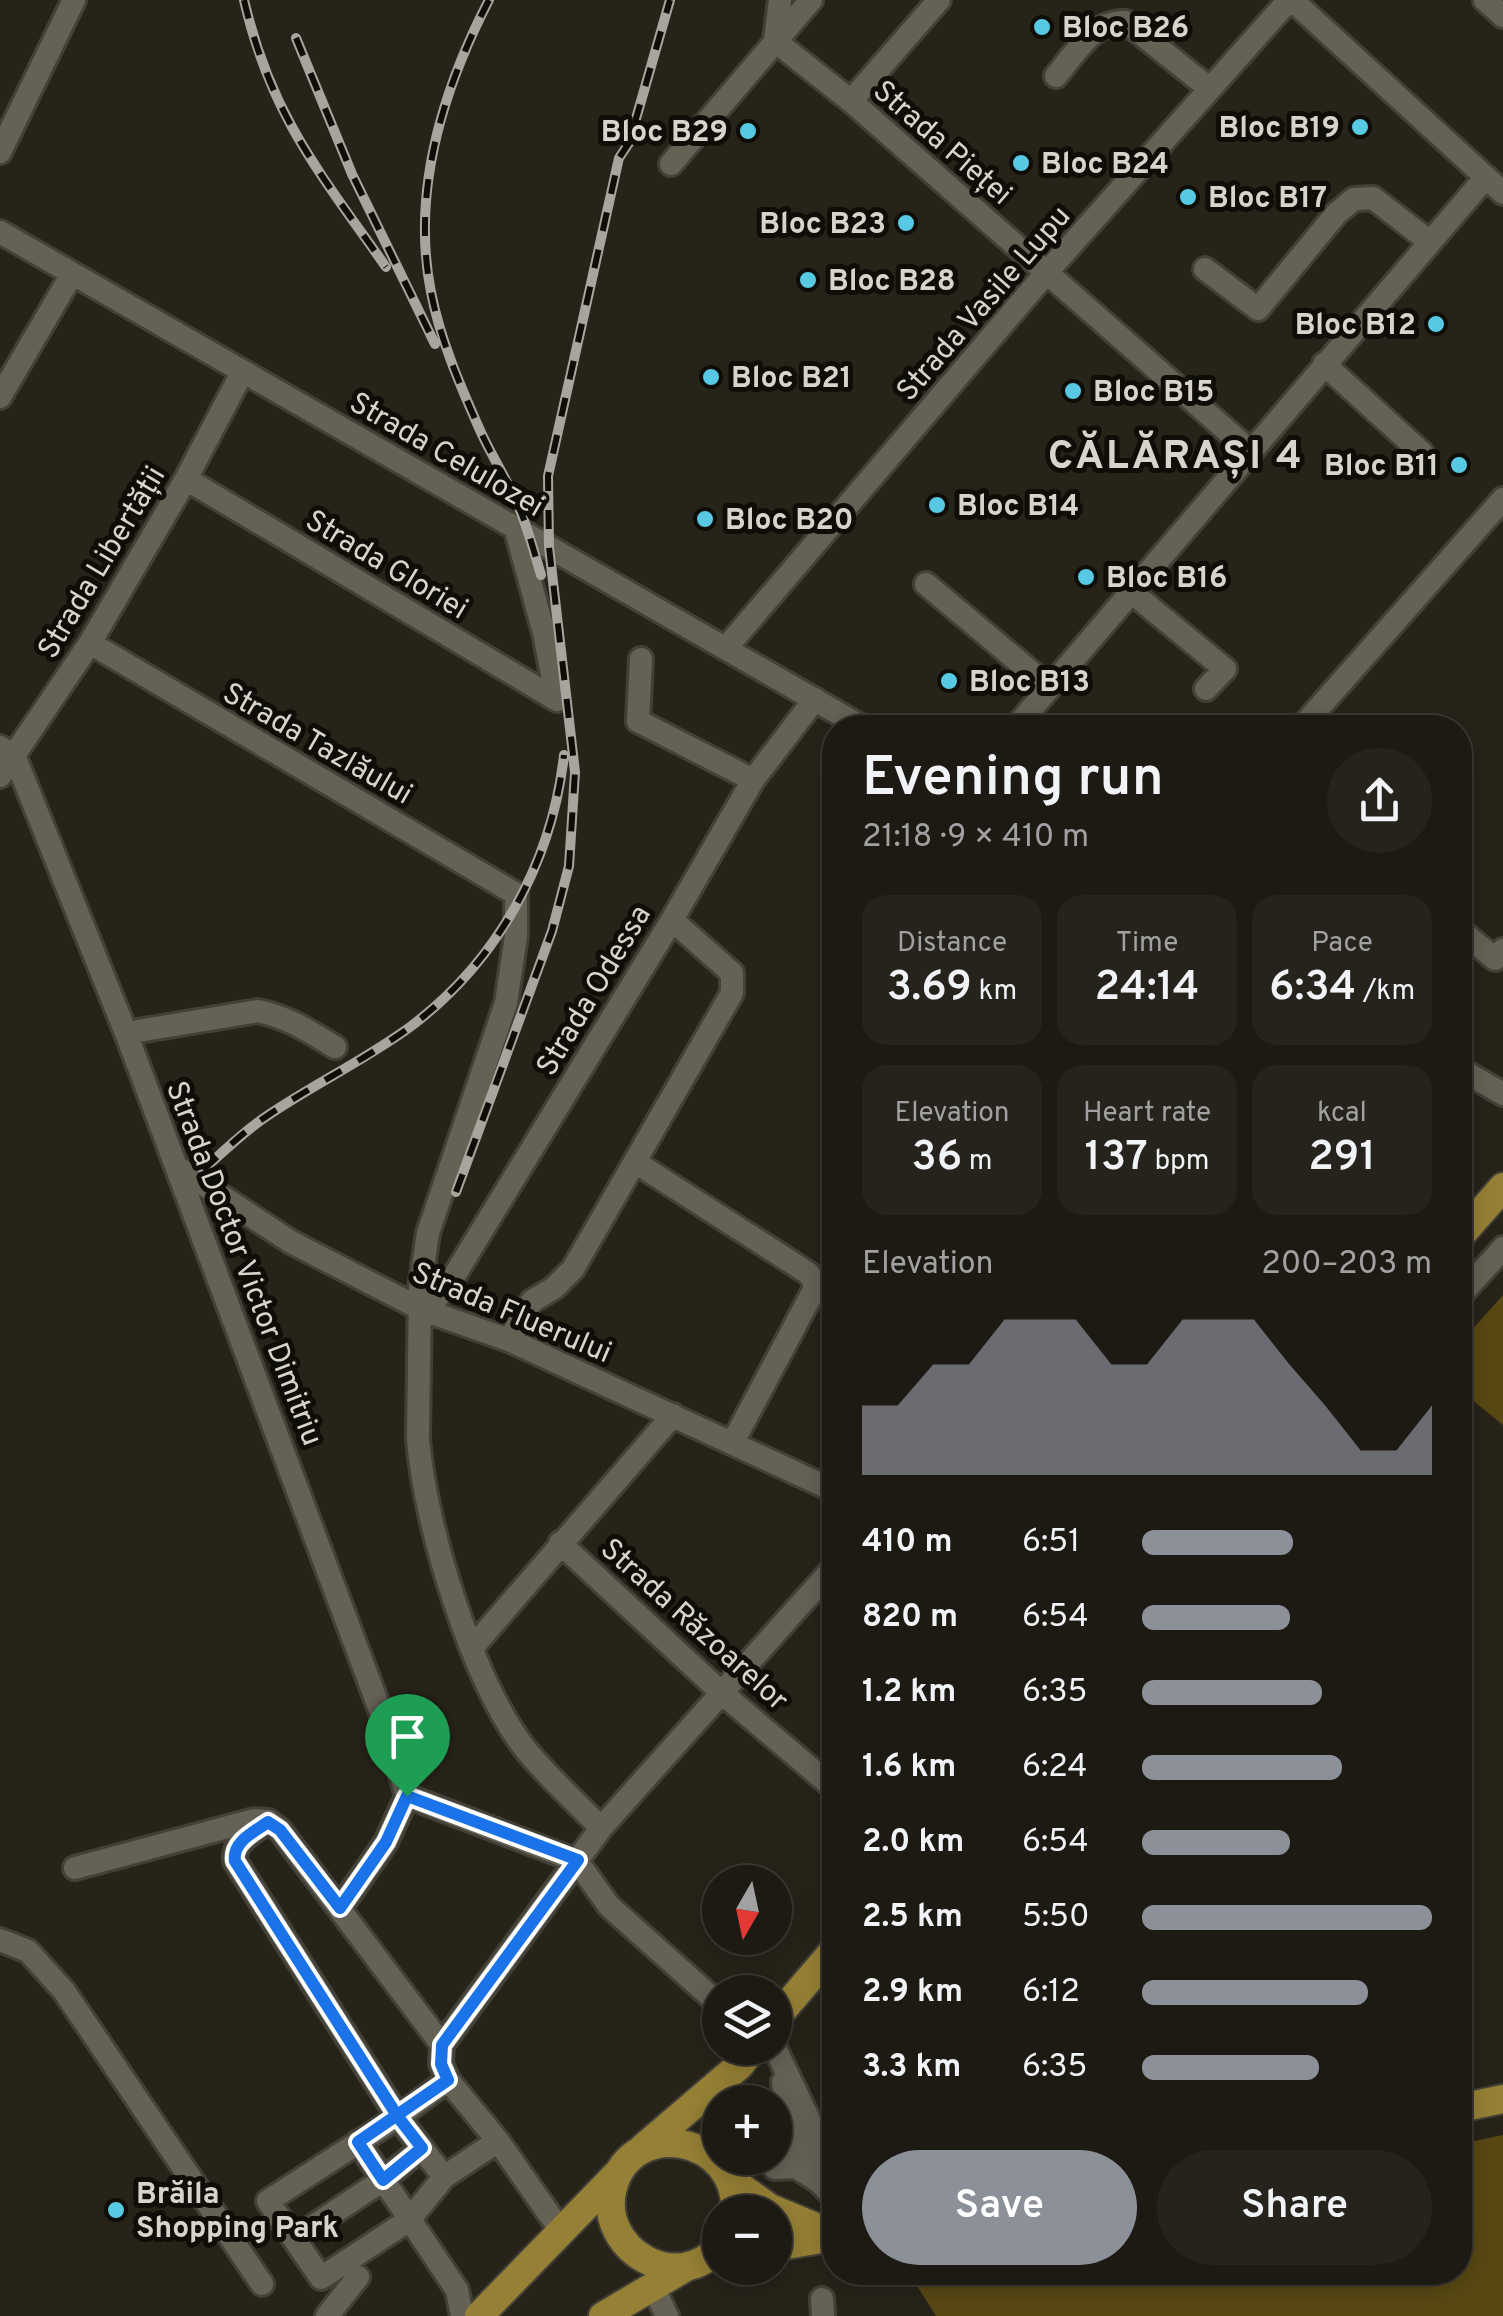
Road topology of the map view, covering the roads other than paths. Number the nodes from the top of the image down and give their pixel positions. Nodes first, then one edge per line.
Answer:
1 (74, 0) edge
2 (780, 0) edge
3 (811, 0) edge
4 (940, 0) edge
5 (1290, 0) edge
6 (1485, 0) edge
7 (1503, 16) edge
8 (775, 41) junction
9 (1056, 76) dead end
10 (1210, 89) junction
11 (851, 101) junction
12 (0, 152) edge
13 (671, 164) dead end
14 (1494, 185) edge
15 (0, 232) edge
16 (1430, 242) junction
17 (1205, 269) dead end
18 (1047, 272) junction
19 (72, 274) junction
20 (1324, 364) junction
21 (242, 373) junction
22 (0, 397) edge
23 (1249, 450) junction
24 (1422, 453) dead end
25 (186, 479) junction
26 (1503, 500) edge
27 (515, 528) junction
28 (926, 584) dead end
29 (1130, 591) junction
30 (90, 643) junction
31 (726, 648) junction
32 (641, 659) dead end
33 (1049, 687) junction
34 (1206, 689) dead end
35 (814, 699) junction
36 (842, 715) edge
37 (1026, 715) edge
38 (1313, 715) edge
39 (7, 751) edge
40 (0, 776) edge
41 (753, 780) junction
42 (516, 894) joint
43 (672, 920) junction
44 (1472, 940) edge
45 (1503, 950) edge
46 (126, 1032) junction
47 (335, 1047) dead end
48 (1472, 1076) edge
49 (1503, 1094) edge
50 (634, 1162) junction
51 (177, 1167) junction
52 (1503, 1187) edge
53 (1472, 1222) edge
54 (1503, 1248) edge
55 (1472, 1283) edge
56 (421, 1309) junction
57 (509, 1340) junction
58 (673, 1415) junction
59 (732, 1442) junction
60 (822, 1485) edge
61 (560, 1543) junction
62 (822, 1581) edge
63 (472, 1648) junction
64 (723, 1694) junction
65 (822, 1777) edge
66 (407, 1796) junction
67 (268, 1822) junction
68 (600, 1828) junction
69 (578, 1860) junction
70 (75, 1868) dead end
71 (340, 1908) junction
72 (0, 1940) edge
73 (822, 1964) edge
74 (702, 1989) edge
75 (792, 1999) edge
76 (442, 2045) junction
77 (736, 2065) edge
78 (782, 2065) edge
79 (448, 2080) junction
80 (1503, 2099) edge
81 (1472, 2105) edge
82 (398, 2117) junction
83 (498, 2141) junction
84 (792, 2141) edge
85 (358, 2142) junction
86 (422, 2148) junction
87 (702, 2150) edge
88 (628, 2163) junction
89 (792, 2168) edge
90 (796, 2168) junction
91 (733, 2175) edge
92 (444, 2177) junction
93 (383, 2180) junction
94 (818, 2180) junction
95 (822, 2184) edge
96 (409, 2220) junction
97 (822, 2230) edge
98 (561, 2231) junction
99 (294, 2238) junction
100 (822, 2238) edge
101 (792, 2244) edge
102 (702, 2259) edge
103 (702, 2260) edge
104 (358, 2277) dead end
105 (262, 2284) dead end
106 (653, 2286) junction
107 (458, 2290) junction
108 (485, 2310) edge
109 (327, 2316) edge
110 (462, 2316) edge
111 (603, 2316) edge
112 (667, 2316) edge

1 - 12 street
2 - 8 street
3 - 8 street
4 - 11 street
5 - 10 street, Strada Vasile Lupu
5 - 14 street
6 - 7 street
8 - 11 street, Strada Pieței
8 - 13 street
9 - 10 street
10 - 18 street, Strada Vasile Lupu
11 - 18 street, Strada Pieței
14 - 16 street
15 - 19 street, Strada Celulozei
16 - 17 street
16 - 20 street
18 - 23 street, Strada Pieței
18 - 31 street, Strada Vasile Lupu
19 - 21 street, Strada Celulozei
19 - 22 street
20 - 23 street
20 - 24 street
21 - 25 street, Strada Libertății
21 - 27 street, Strada Celulozei
23 - 29 street
25 - 27 street, Strada Gloriei
25 - 30 street, Strada Libertății
26 - 38 street
27 - 31 street, Strada Celulozei
28 - 33 street
29 - 33 street
29 - 34 street
30 - 39 street, Strada Libertății
30 - 42 street, Strada Tazlăului
31 - 35 street, Strada Celulozei
32 - 41 street
33 - 37 street
35 - 36 street, Strada Celulozei
35 - 41 street, Strada Odessa
39 - 40 street, Strada Libertății
39 - 46 street, Strada Doctor Victor Dimitriu
41 - 43 street, Strada Odessa
42 - 56 street, Strada Odessa
43 - 50 street
43 - 56 street, Strada Odessa
44 - 45 street
46 - 47 street
46 - 51 street, Strada Doctor Victor Dimitriu
48 - 49 street
50 - 57 street
50 - 59 street
51 - 56 street, Strada Fluerului
51 - 66 street, Strada Doctor Victor Dimitriu
52 - 53 main road
54 - 55 street
56 - 57 street, Strada Fluerului
56 - 63 street, Strada Odessa
57 - 58 street, Strada Fluerului
58 - 59 street, Strada Fluerului
58 - 61 street
59 - 60 street, Strada Fluerului
61 - 63 street
61 - 64 street, Strada Răzoarelor
62 - 64 street
63 - 68 street, Strada Odessa
64 - 65 street, Strada Răzoarelor
64 - 68 street
66 - 69 street
66 - 71 street
67 - 70 street
67 - 71 street
67 - 82 street
68 - 69 street
69 - 74 street
69 - 76 street
71 - 76 street
72 - 105 street
73 - 75 main road
76 - 79 street
77 - 88 main road
78 - 94 street
79 - 82 street
79 - 83 street
80 - 81 main road
82 - 85 street
82 - 86 street
83 - 92 street
83 - 98 street
84 - 90 street
85 - 93 street
85 - 99 street
86 - 92 street
86 - 93 street
87 - 88 main road
88 - 98 main road
88 - 102 main road
89 - 90 street
90 - 94 street
91 - 97 main road
92 - 96 street
93 - 96 street
93 - 99 street
94 - 95 street
96 - 99 street
96 - 107 street
98 - 108 main road
100 - 101 main road
103 - 106 main road
104 - 109 street
106 - 111 main road
106 - 112 street
107 - 108 street
107 - 110 street

